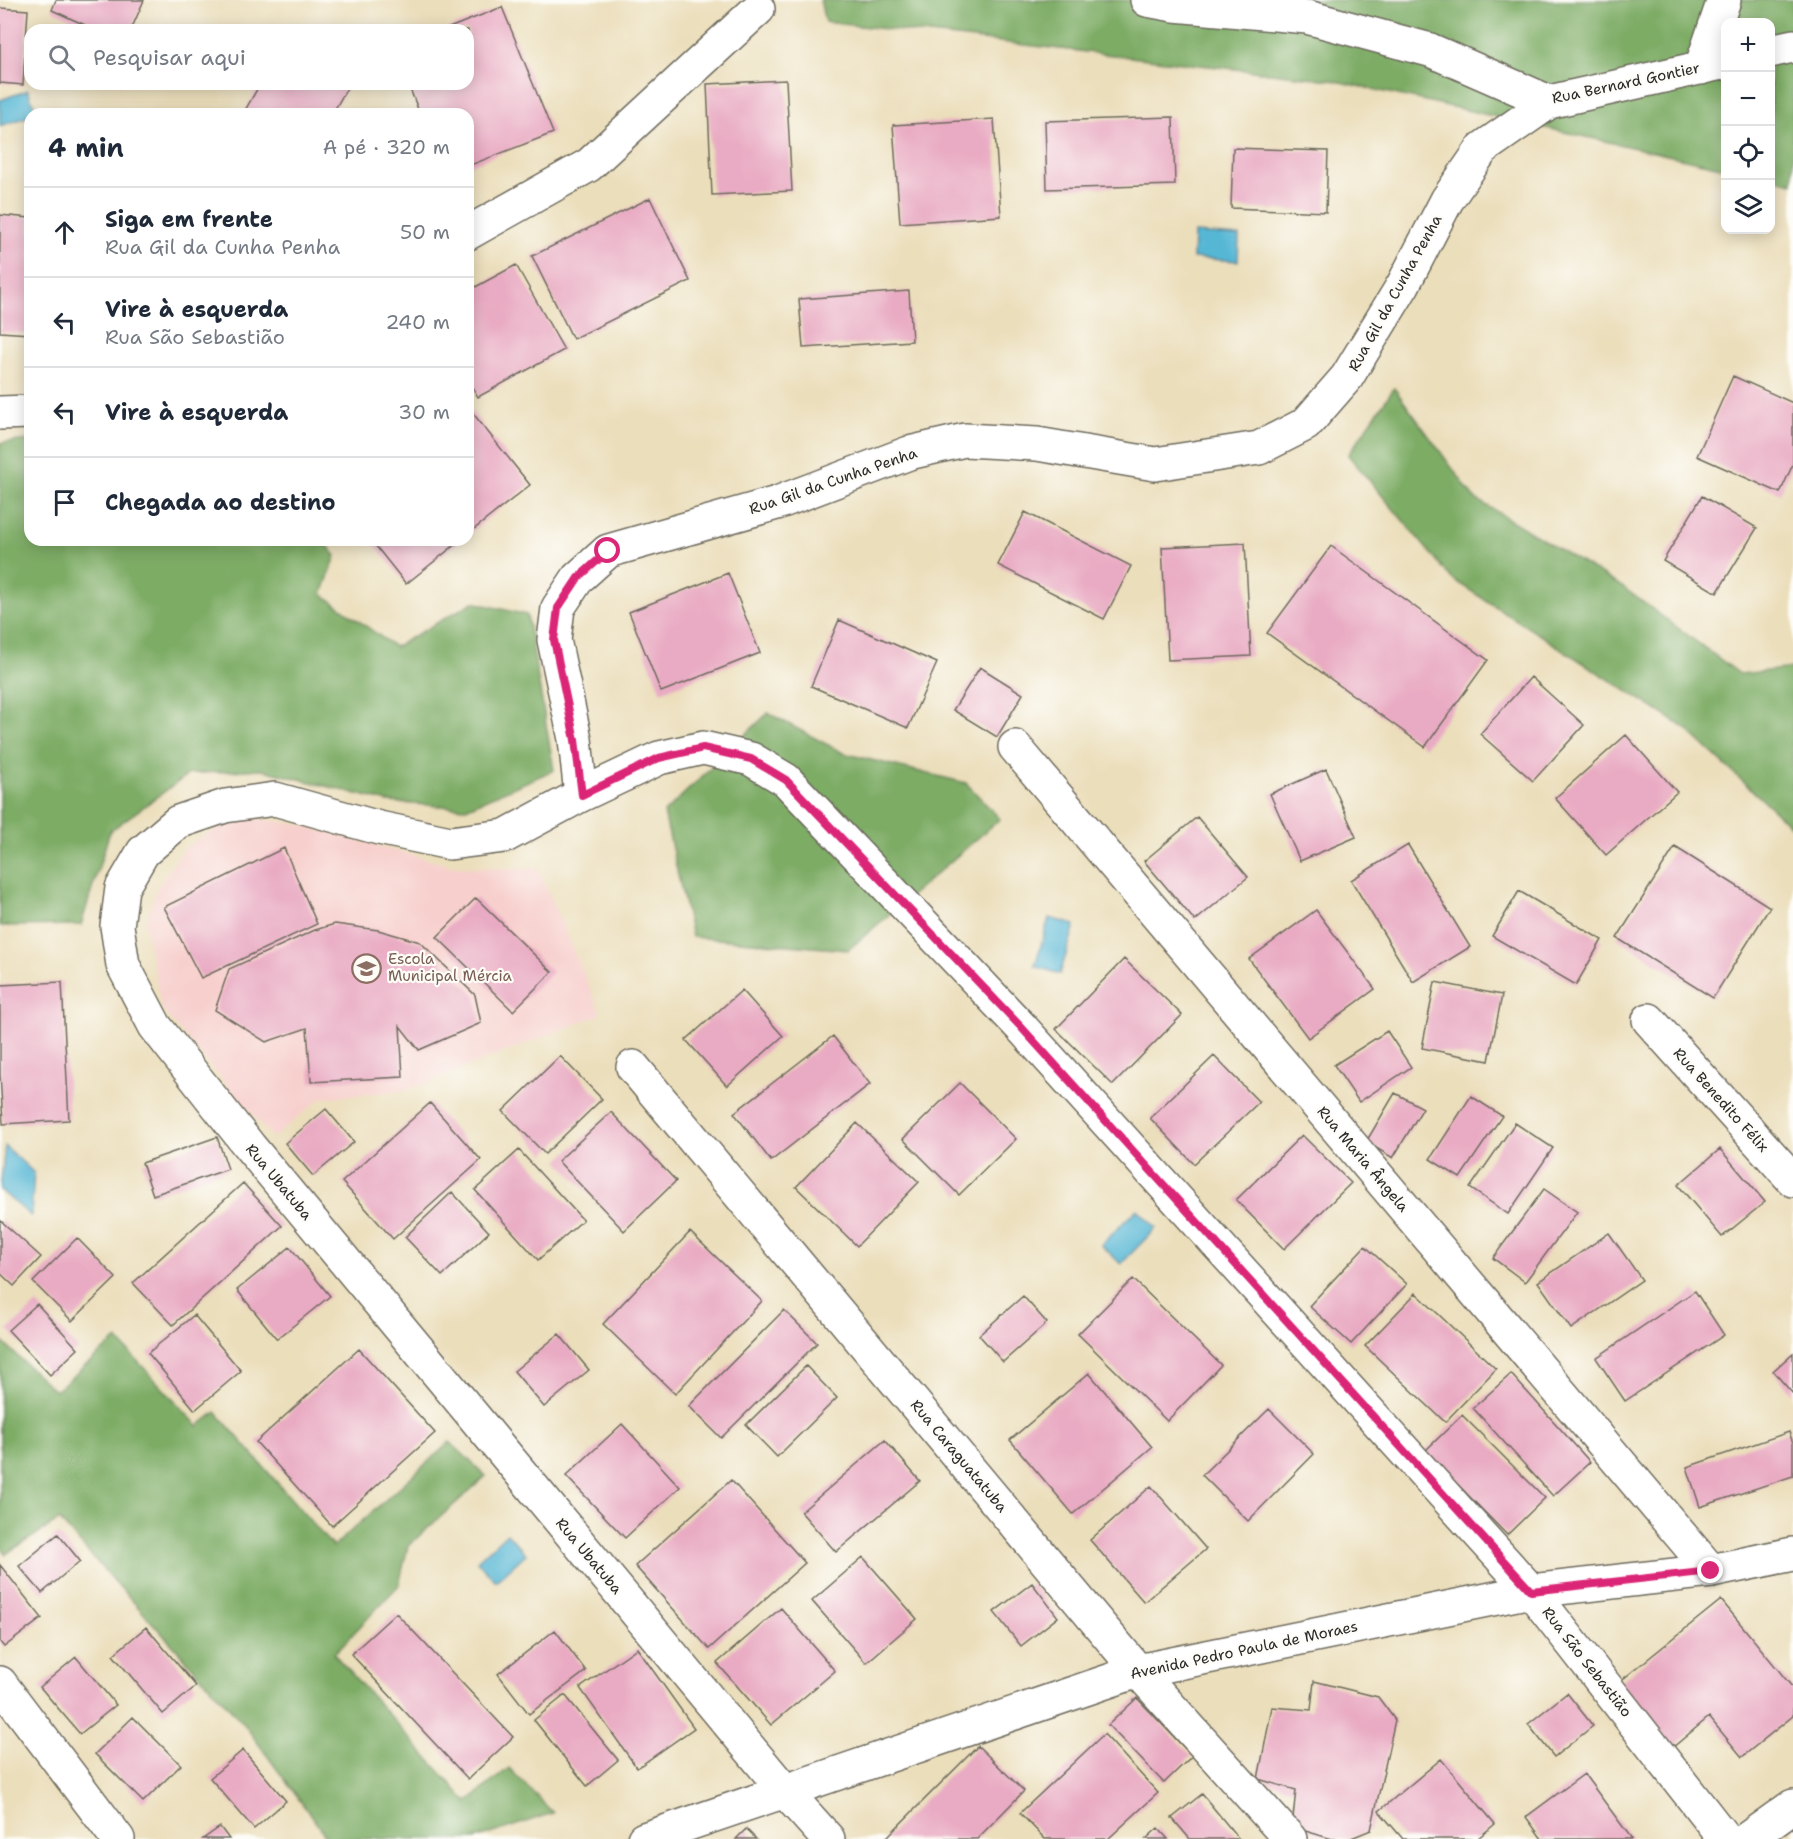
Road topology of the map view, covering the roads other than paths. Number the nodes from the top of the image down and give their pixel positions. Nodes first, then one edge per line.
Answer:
1 (1147, 0) edge
2 (1724, 0) edge
3 (758, 9) dead end
4 (1793, 46) edge
5 (1775, 50) edge
6 (1713, 65) edge
7 (1549, 102) junction
8 (474, 230) edge
9 (24, 412) edge
10 (0, 413) edge
11 (1015, 747) dead end
12 (582, 795) junction
13 (1649, 1020) dead end
14 (633, 1067) dead end
15 (1793, 1180) edge
16 (1793, 1554) edge
17 (1711, 1571) junction
18 (1531, 1591) junction
19 (1138, 1671) junction
20 (0, 1683) edge
21 (784, 1790) junction
22 (1793, 1806) edge
23 (118, 1839) edge
24 (644, 1839) edge
25 (828, 1839) edge
26 (1290, 1839) edge
27 (1725, 1839) edge
28 (1747, 1839) edge

1 - 7 street, Rua Bernard Gontier
2 - 6 street
3 - 8 street
4 - 5 street
6 - 7 street, Rua Bernard Gontier
7 - 12 street, Rua Gil da Cunha Penha
9 - 10 street
11 - 17 street, Rua Maria Ângela
12 - 18 street, Rua São Sebastião
12 - 21 street, Rua Ubatuba
13 - 15 street, Rua Benedito Félix
14 - 19 street, Rua Caraguatatuba
16 - 17 street, Avenida Pedro Paula de Moraes
17 - 18 street, Avenida Pedro Paula de Moraes
18 - 19 street, Avenida Pedro Paula de Moraes
18 - 27 street, Rua São Sebastião
19 - 21 street, Avenida Pedro Paula de Moraes
19 - 26 street, Rua Caraguatatuba
20 - 23 street
21 - 24 street, Avenida Pedro Paula de Moraes
21 - 25 street, Rua Ubatuba
22 - 28 street

